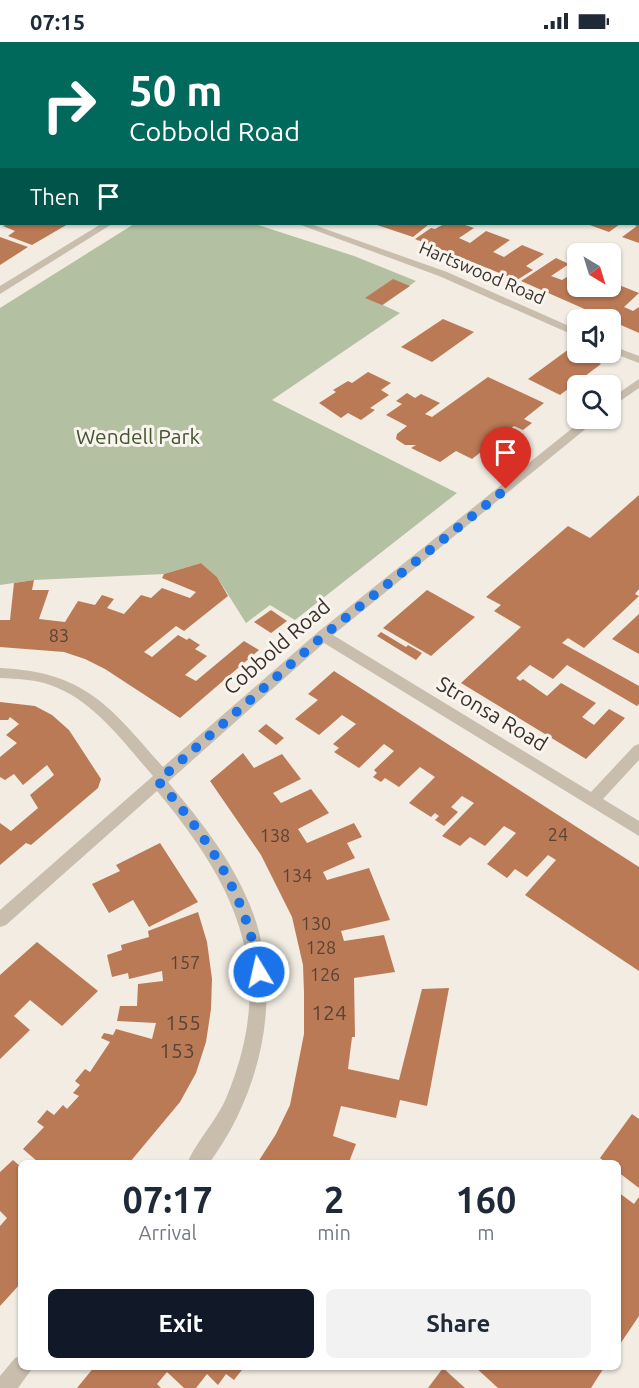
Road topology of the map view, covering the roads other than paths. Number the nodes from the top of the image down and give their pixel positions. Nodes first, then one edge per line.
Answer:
1 (105, 225) edge
2 (306, 225) edge
3 (0, 291) edge
4 (567, 328) edge
5 (621, 353) edge
6 (639, 360) edge
7 (639, 382) edge
8 (621, 396) edge
9 (579, 429) edge
10 (323, 636) junction
11 (0, 673) edge
12 (639, 750) edge
13 (160, 778) junction
14 (593, 800) junction
15 (639, 829) edge
16 (0, 920) edge
17 (199, 1160) edge
18 (20, 1370) edge
19 (4, 1388) edge

1 - 3 street
2 - 4 street, Hartswood Road
5 - 6 street
7 - 8 street
9 - 10 street, Cobbold Road
10 - 13 street, Cobbold Road
10 - 14 street, Stronsa Road
11 - 13 street
12 - 14 street
13 - 16 street, Cobbold Road
13 - 17 street
14 - 15 street, Stronsa Road
18 - 19 street

